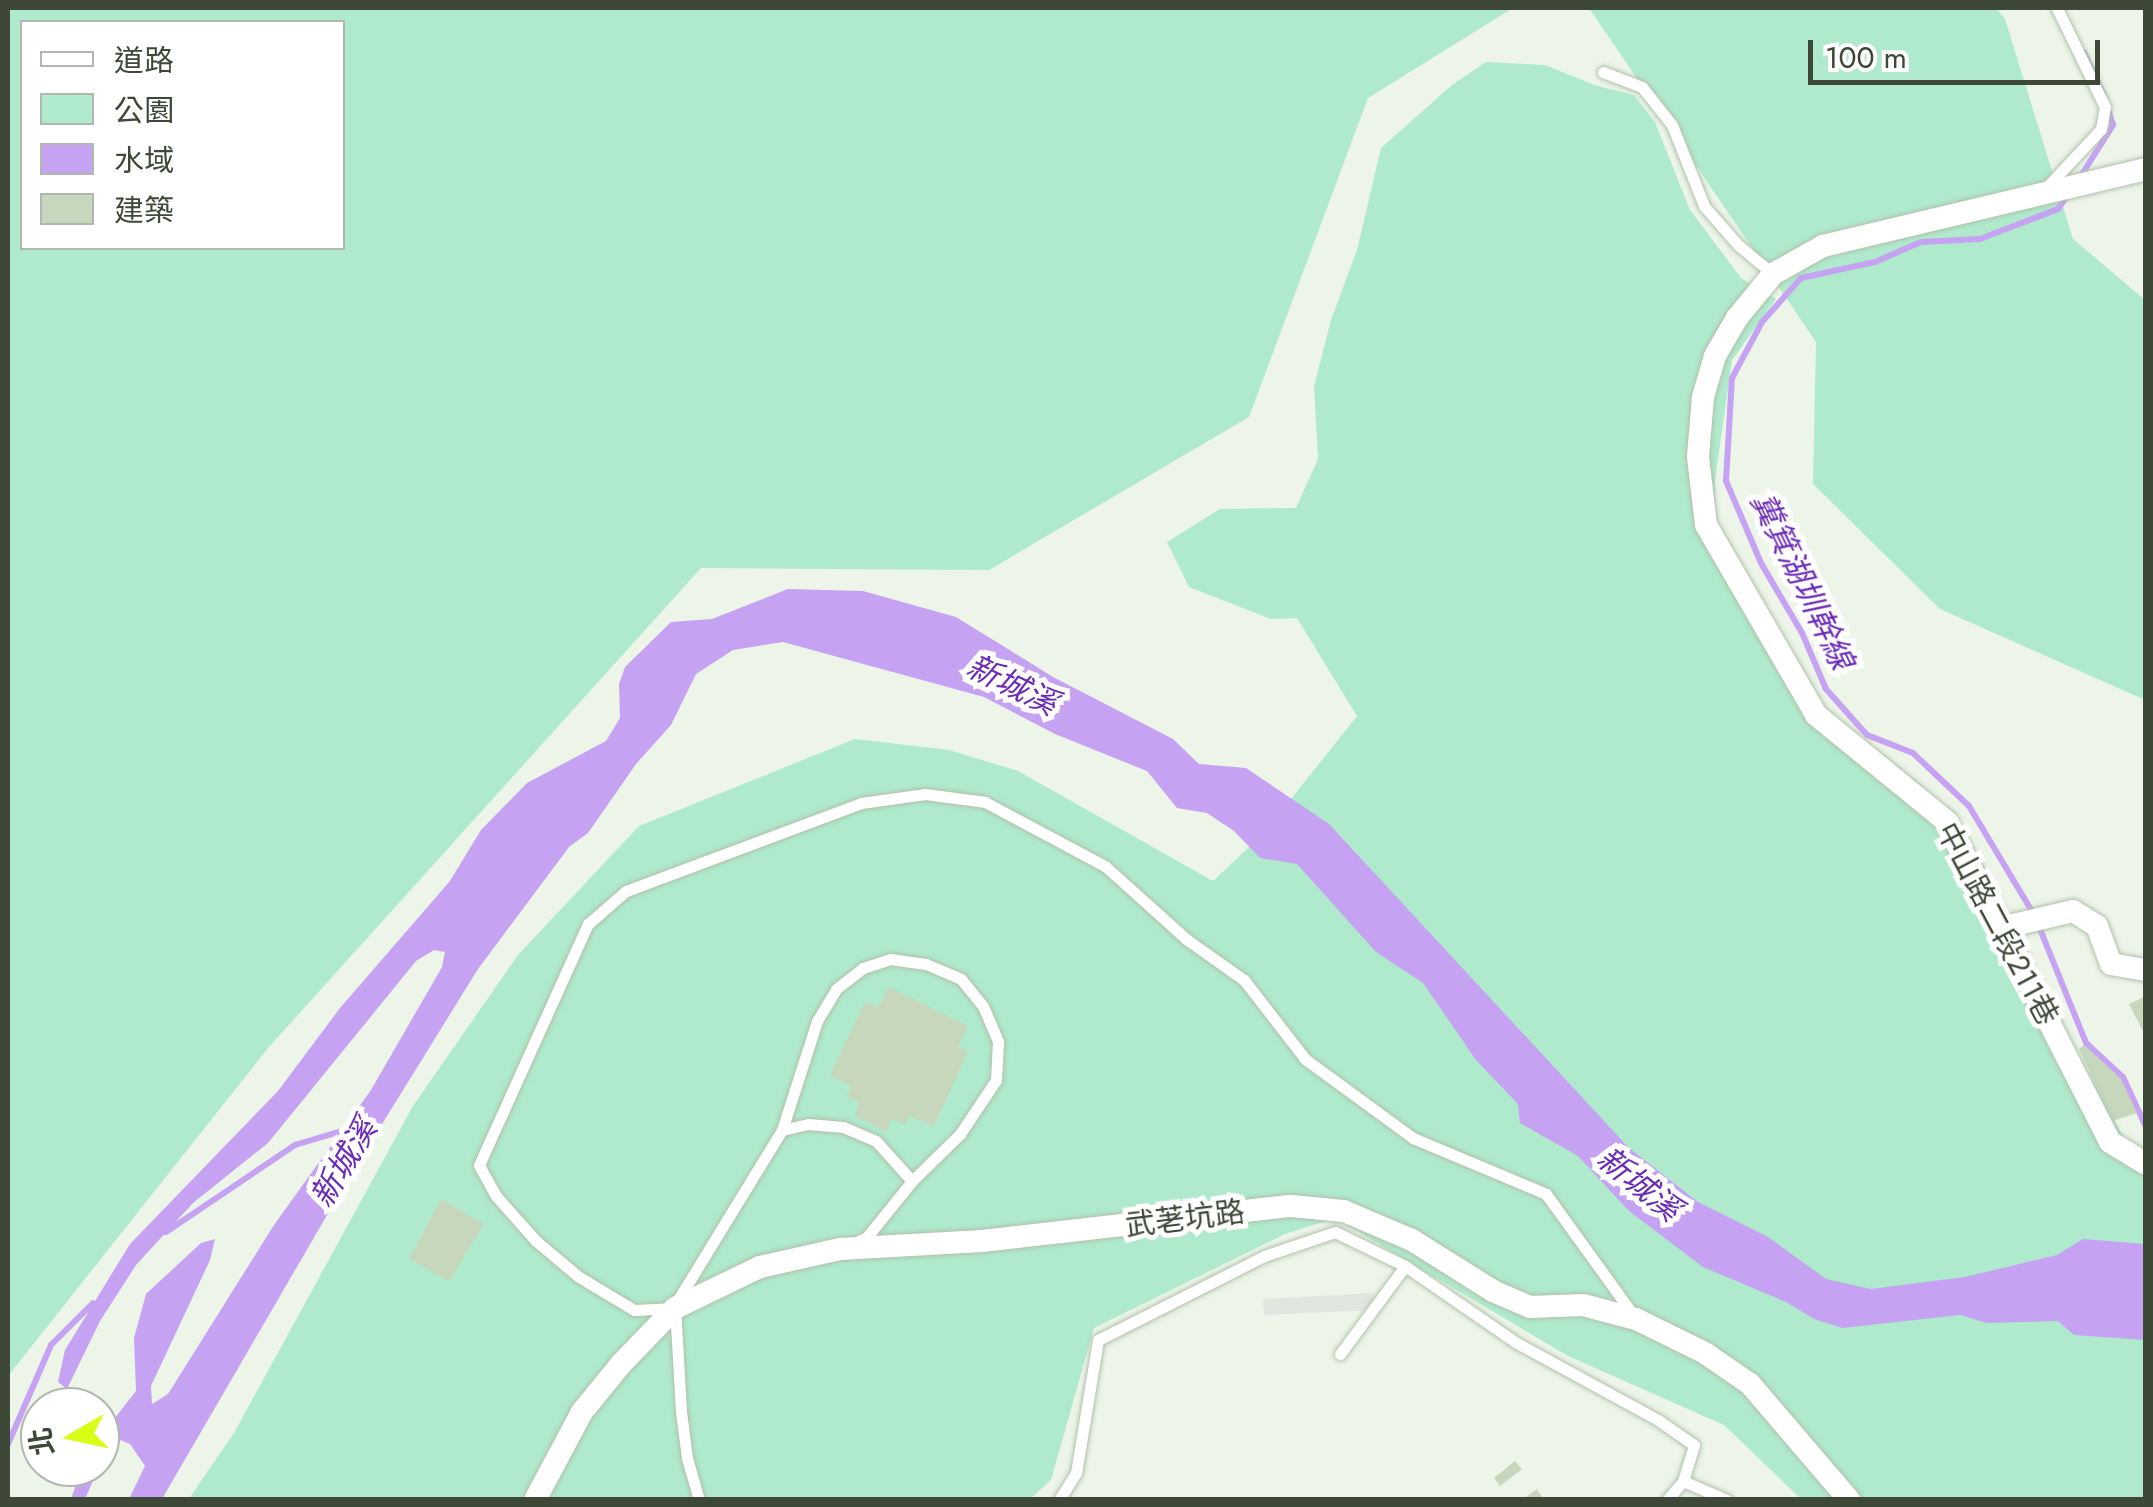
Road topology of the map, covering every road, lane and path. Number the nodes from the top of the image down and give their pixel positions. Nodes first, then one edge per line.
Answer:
1 (2057, 8) edge
2 (1603, 72) dead end
3 (2146, 169) edge
4 (2046, 193) junction
5 (1774, 274) junction
6 (2018, 924) junction
7 (2146, 970) edge
8 (782, 1130) junction
9 (2146, 1164) edge
10 (912, 1182) junction
11 (840, 1249) junction
12 (1405, 1266) junction
13 (676, 1308) junction
14 (1636, 1319) junction
15 (1340, 1354) dead end
16 (1684, 1481) junction
17 (535, 1500) edge
18 (698, 1500) edge
19 (1058, 1500) edge
20 (1667, 1500) edge
21 (1728, 1500) edge
22 (1849, 1500) edge

1 - 4 lane
2 - 5 lane
3 - 4 street, 中山路二段211巷
4 - 5 street, 中山路二段211巷
5 - 6 street, 中山路二段211巷
6 - 7 street
6 - 9 street, 中山路二段211巷
8 - 10 lane
8 - 10 lane
8 - 13 lane
10 - 11 lane
11 - 13 street, 武荖坑路
11 - 14 street, 武荖坑路
12 - 15 lane
12 - 16 lane
12 - 19 lane
13 - 14 lane
13 - 17 street, 武荖坑路
13 - 18 lane
14 - 22 street, 武荖坑路
16 - 20 lane
16 - 21 lane

